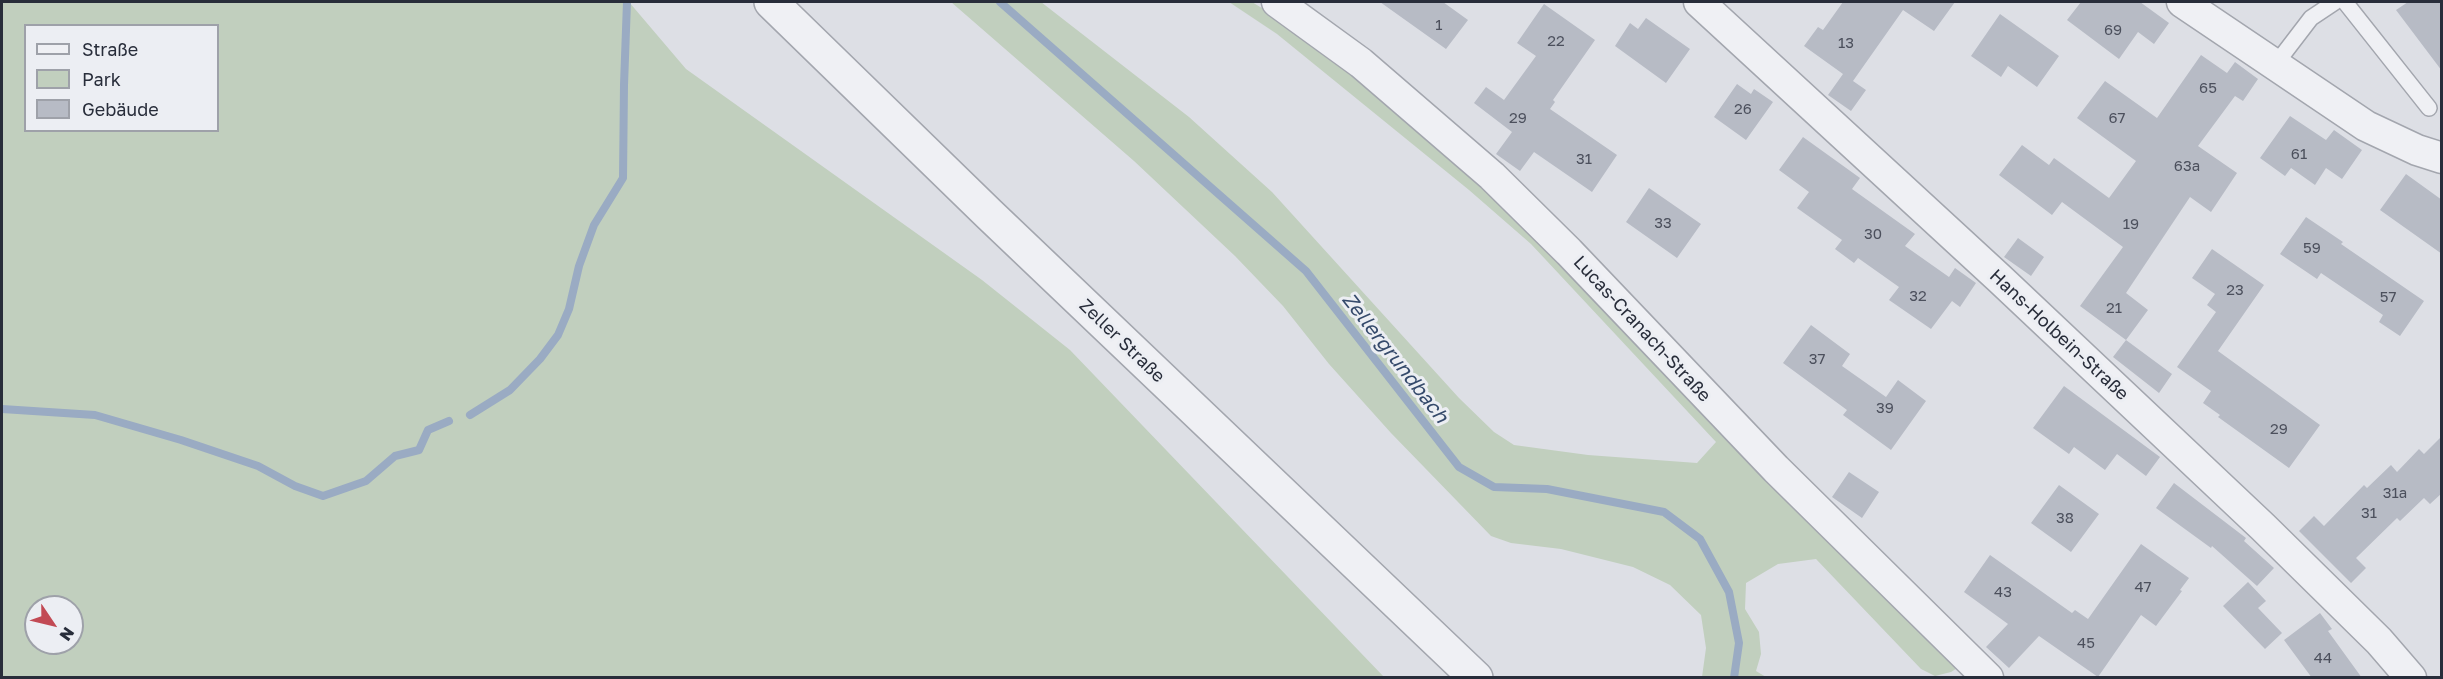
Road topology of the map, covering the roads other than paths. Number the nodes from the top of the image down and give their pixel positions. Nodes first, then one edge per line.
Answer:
1 (771, 2) edge
2 (1277, 2) edge
3 (1699, 2) edge
4 (2182, 2) edge
5 (2317, 2) edge
6 (2335, 2) edge
7 (2345, 2) edge
8 (2312, 18) junction
9 (2275, 64) junction
10 (2429, 108) dead end
11 (2442, 158) edge
12 (1476, 678) edge
13 (1988, 678) edge
14 (2411, 678) edge

1 - 12 street, Zeller Straße
2 - 13 street, Lucas-Cranach-Straße
3 - 14 street, Hans-Holbein-Straße
4 - 9 street
5 - 8 lane
6 - 8 lane
7 - 10 lane
8 - 9 lane
9 - 11 street

